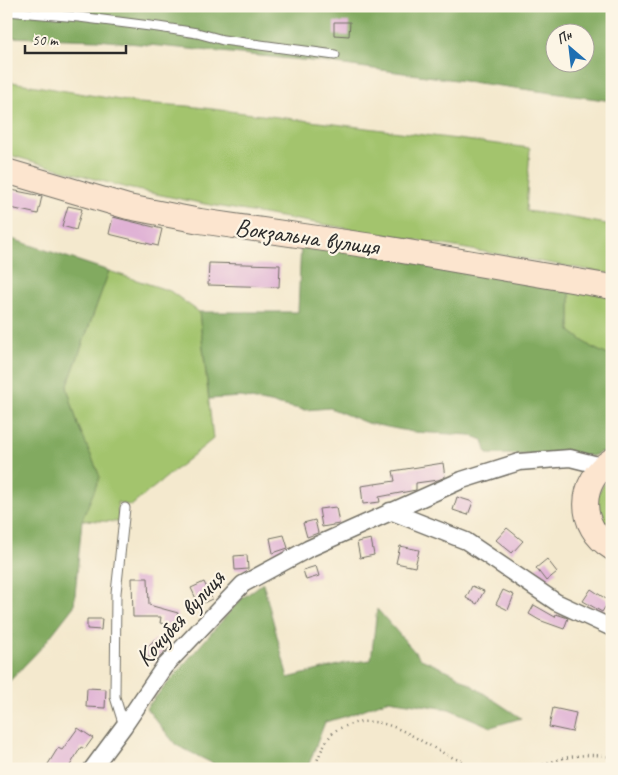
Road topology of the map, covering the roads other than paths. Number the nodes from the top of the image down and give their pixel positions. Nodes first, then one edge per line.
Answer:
1 (6, 11) edge
2 (335, 55) dead end
3 (6, 171) edge
4 (612, 287) edge
5 (607, 463) edge
6 (125, 508) dead end
7 (390, 511) junction
8 (612, 548) edge
9 (612, 628) edge
10 (124, 726) junction
11 (92, 769) edge

1 - 2 lane
3 - 4 main road, Вокзальна вулиця
5 - 7 street, Кочубея вулиця
5 - 8 main road
6 - 10 lane
7 - 9 street
7 - 10 street, Кочубея вулиця
10 - 11 street, Кочубея вулиця

